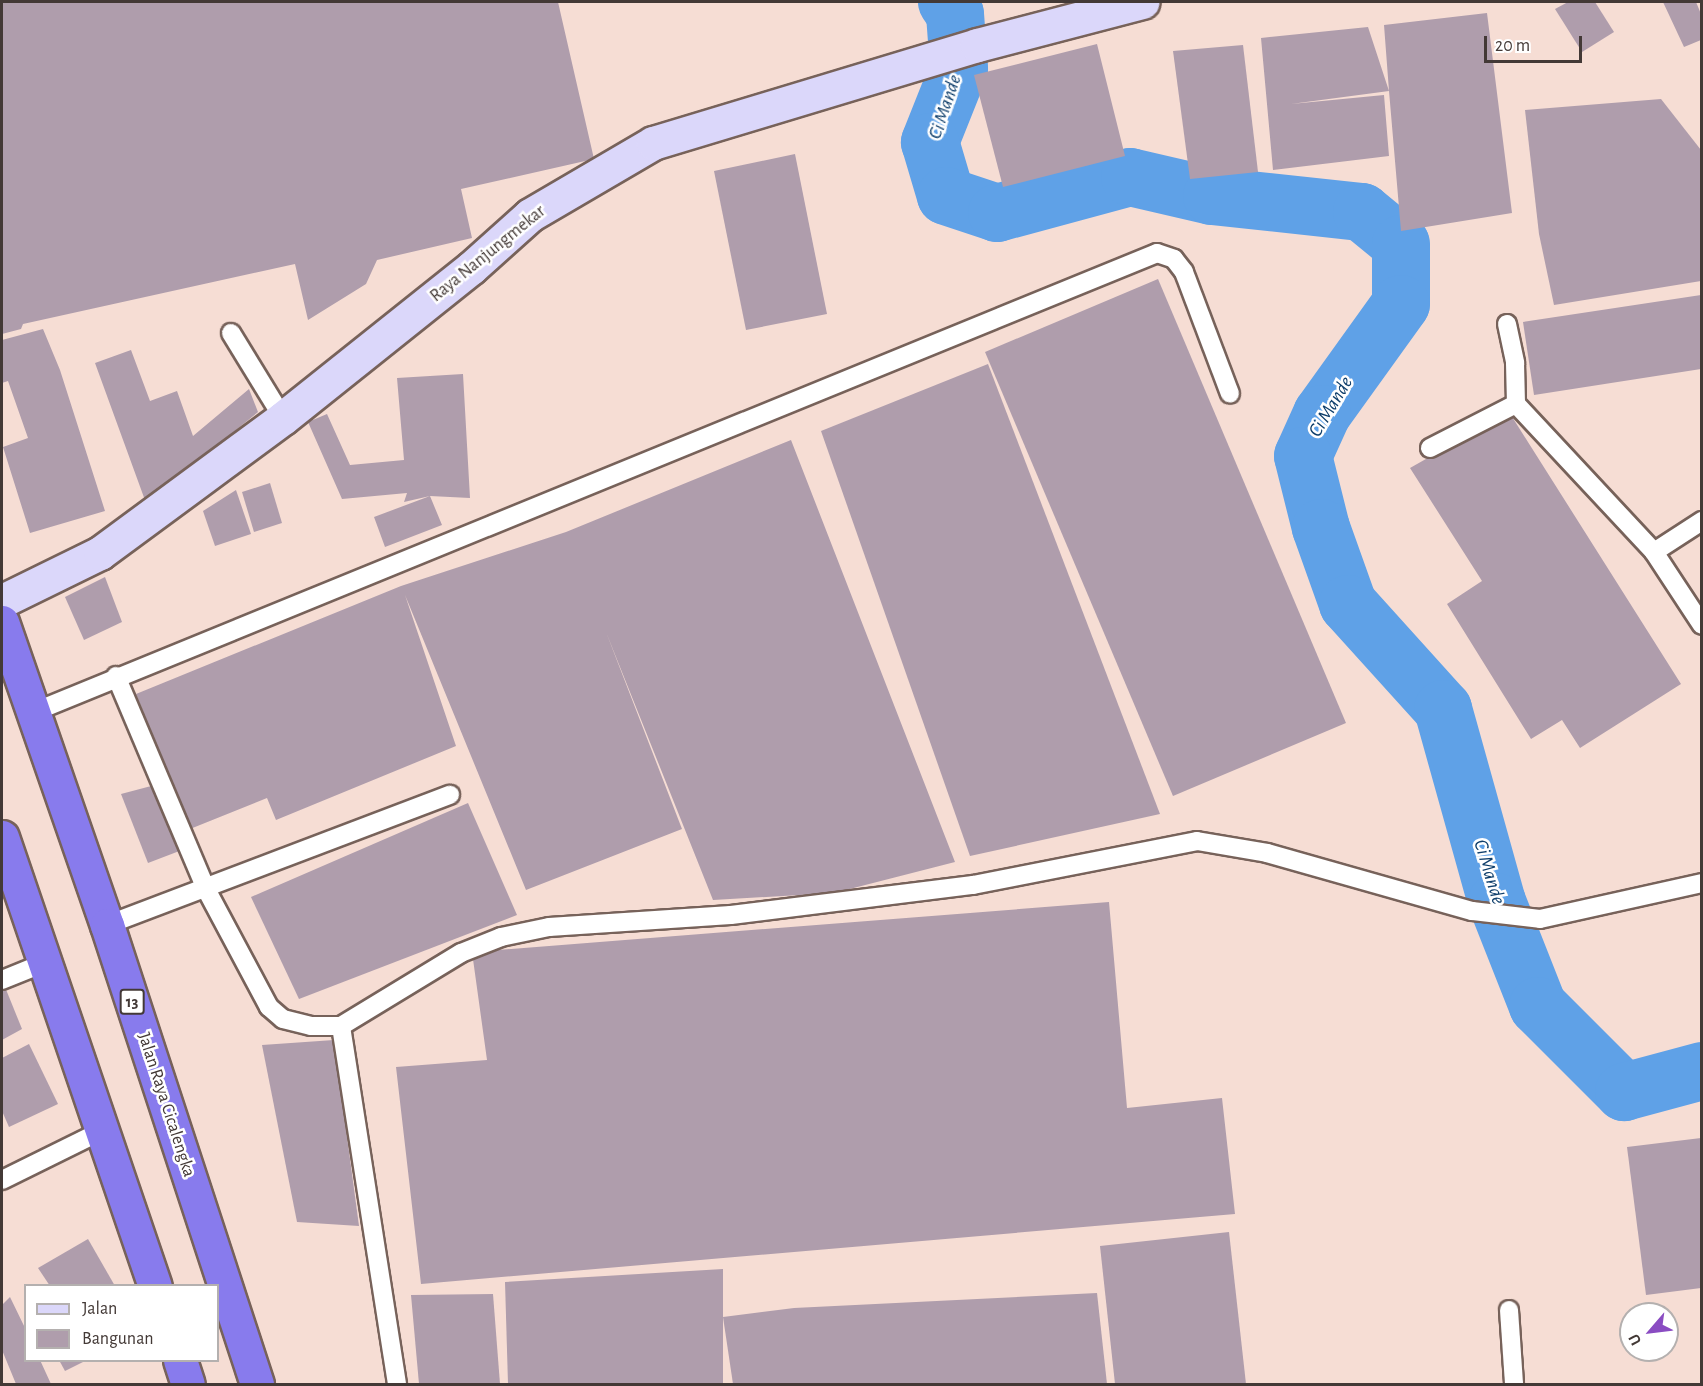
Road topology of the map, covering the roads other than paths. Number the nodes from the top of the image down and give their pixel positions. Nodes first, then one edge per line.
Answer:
1 (1142, 2) edge
2 (1507, 324) dead end
3 (231, 333) dead end
4 (1230, 394) dead end
5 (1516, 404) junction
6 (283, 418) junction
7 (1430, 448) dead end
8 (1701, 521) edge
9 (1654, 552) junction
10 (2, 601) edge
11 (2, 622) edge
12 (1701, 625) edge
13 (116, 676) junction
14 (34, 711) junction
15 (450, 795) dead end
16 (2, 837) edge
17 (1701, 883) edge
18 (206, 889) junction
19 (107, 925) junction
20 (44, 963) junction
21 (2, 980) edge
22 (341, 1026) junction
23 (103, 1130) junction
24 (2, 1180) edge
25 (154, 1284) edge
26 (1509, 1310) dead end
27 (181, 1362) edge
28 (188, 1384) edge
29 (257, 1384) edge
30 (397, 1384) edge
31 (1514, 1384) edge

1 - 6 street, Raya Nanjungmekar
2 - 5 lane
3 - 6 lane
4 - 13 lane
5 - 7 lane
5 - 9 lane
6 - 10 street, Raya Nanjungmekar
8 - 9 lane
9 - 12 lane
11 - 14 highway, Jalan Raya Cicalengka / 13
13 - 14 lane
13 - 18 lane
14 - 19 highway, Jalan Raya Cicalengka / 13
15 - 18 lane
16 - 20 highway
17 - 22 lane
18 - 19 lane
18 - 22 lane
19 - 29 highway, Jalan Raya Cicalengka / 13
20 - 21 lane
20 - 23 highway
22 - 30 lane
23 - 24 lane
23 - 25 highway
26 - 31 lane
27 - 28 highway

